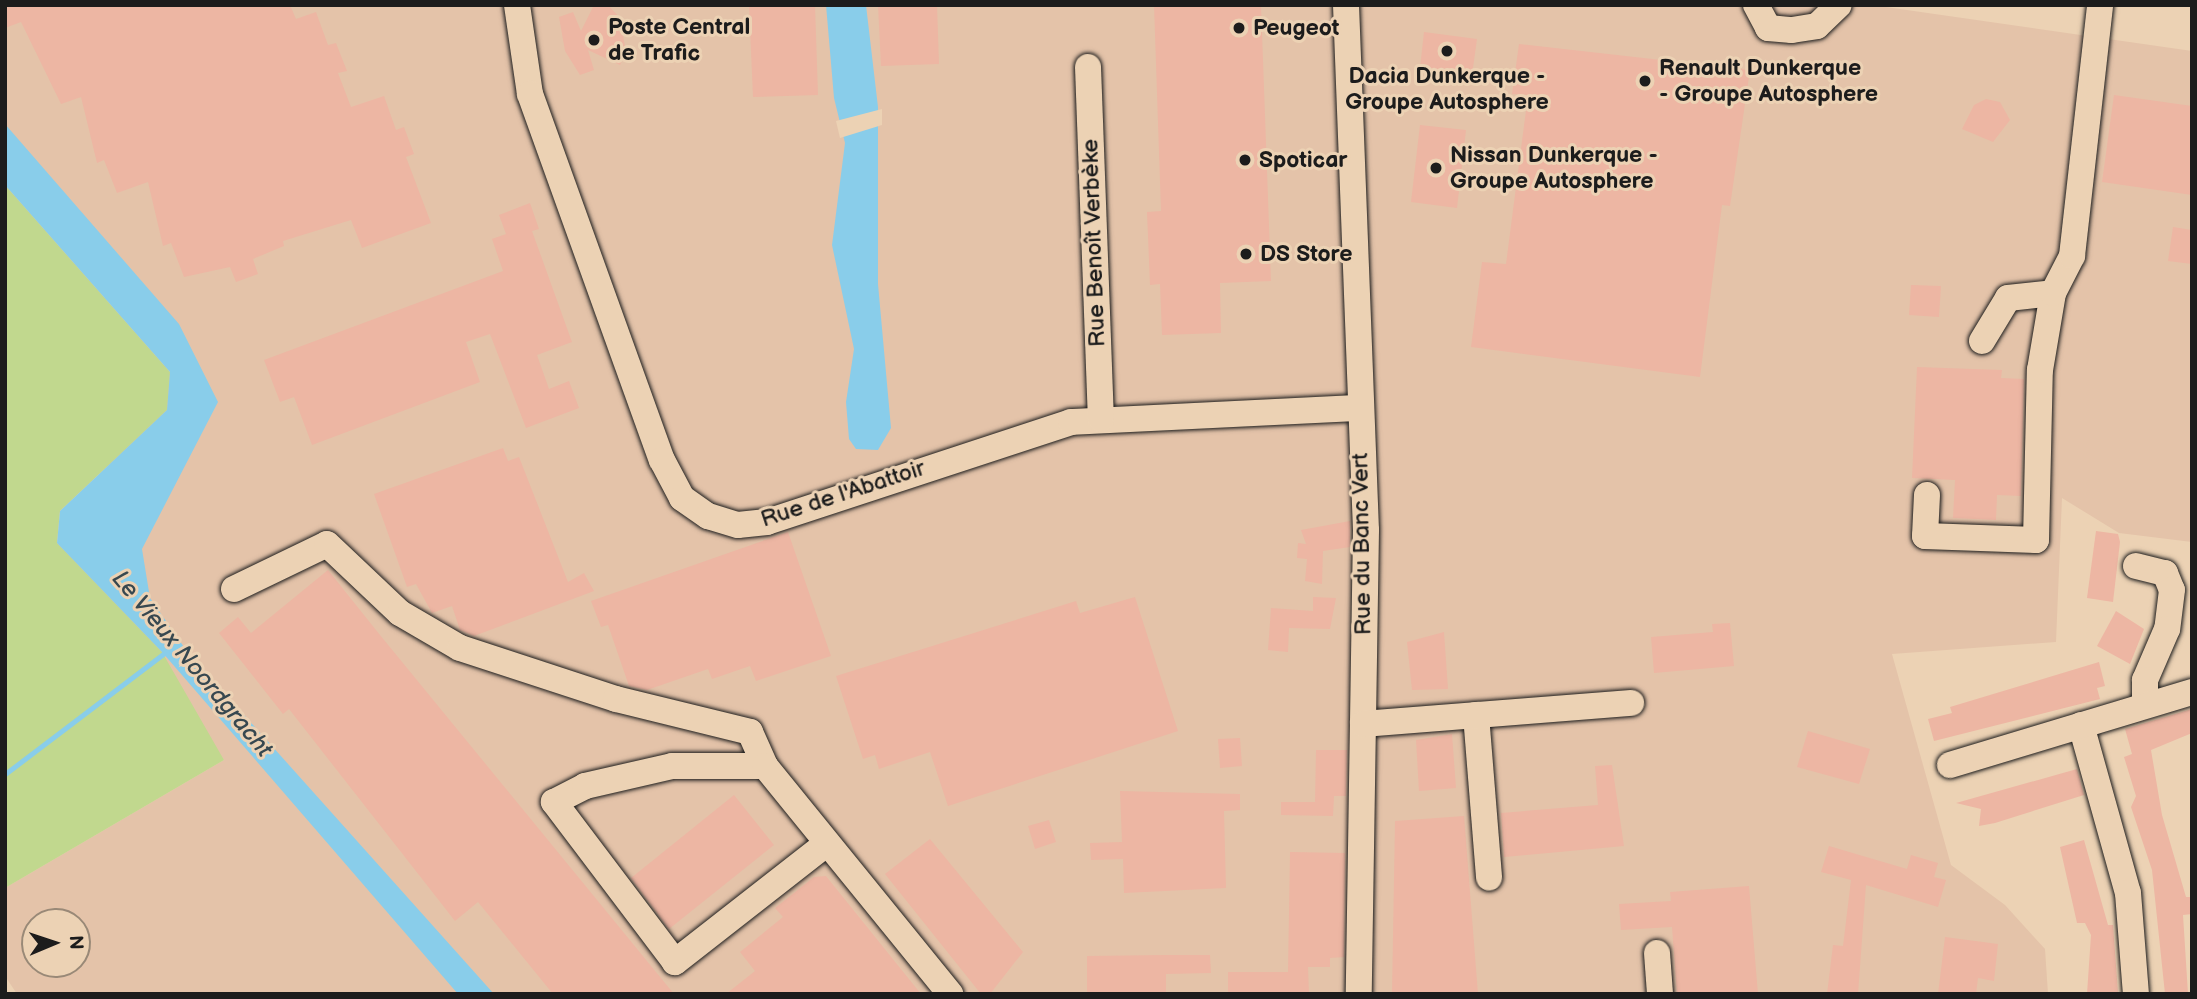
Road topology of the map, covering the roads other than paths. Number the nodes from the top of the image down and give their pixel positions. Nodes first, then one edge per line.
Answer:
1 (517, 5) edge
2 (1346, 5) edge
3 (1357, 5) edge
4 (1364, 5) edge
5 (1756, 5) edge
6 (1839, 5) edge
7 (2100, 5) edge
8 (1356, 47) junction
9 (1088, 67) dead end
10 (1352, 95) junction
11 (2053, 293) junction
12 (1982, 341) dead end
13 (1359, 408) junction
14 (1101, 419) junction
15 (1927, 495) dead end
16 (2136, 566) dead end
17 (234, 589) dead end
18 (2192, 692) edge
19 (1631, 703) dead end
20 (2145, 705) junction
21 (1476, 715) junction
22 (1363, 724) junction
23 (2081, 725) junction
24 (1950, 765) dead end
25 (765, 766) junction
26 (826, 844) junction
27 (1489, 877) dead end
28 (1657, 953) dead end
29 (950, 994) edge
30 (1359, 994) edge
31 (1660, 994) edge
32 (2136, 994) edge

1 - 14 street, Rue de l'Abattoir
2 - 10 street, Rue du Banc Vert
3 - 8 street, Rue du Banc Vert
4 - 8 street, Rue du Banc Vert
5 - 6 street
7 - 11 street
8 - 10 street, Rue du Banc Vert
9 - 14 street, Rue Benoît Verbèke
10 - 13 street, Rue du Banc Vert
11 - 12 street
11 - 15 street
13 - 14 street, Rue de l'Abattoir
13 - 22 street, Rue du Banc Vert
16 - 20 street
17 - 25 street
18 - 20 street
19 - 21 street
20 - 23 street
21 - 22 street
21 - 27 street
22 - 30 street, Rue du Banc Vert
23 - 24 street
23 - 32 street
25 - 26 street
25 - 26 street
26 - 29 street
28 - 31 street

